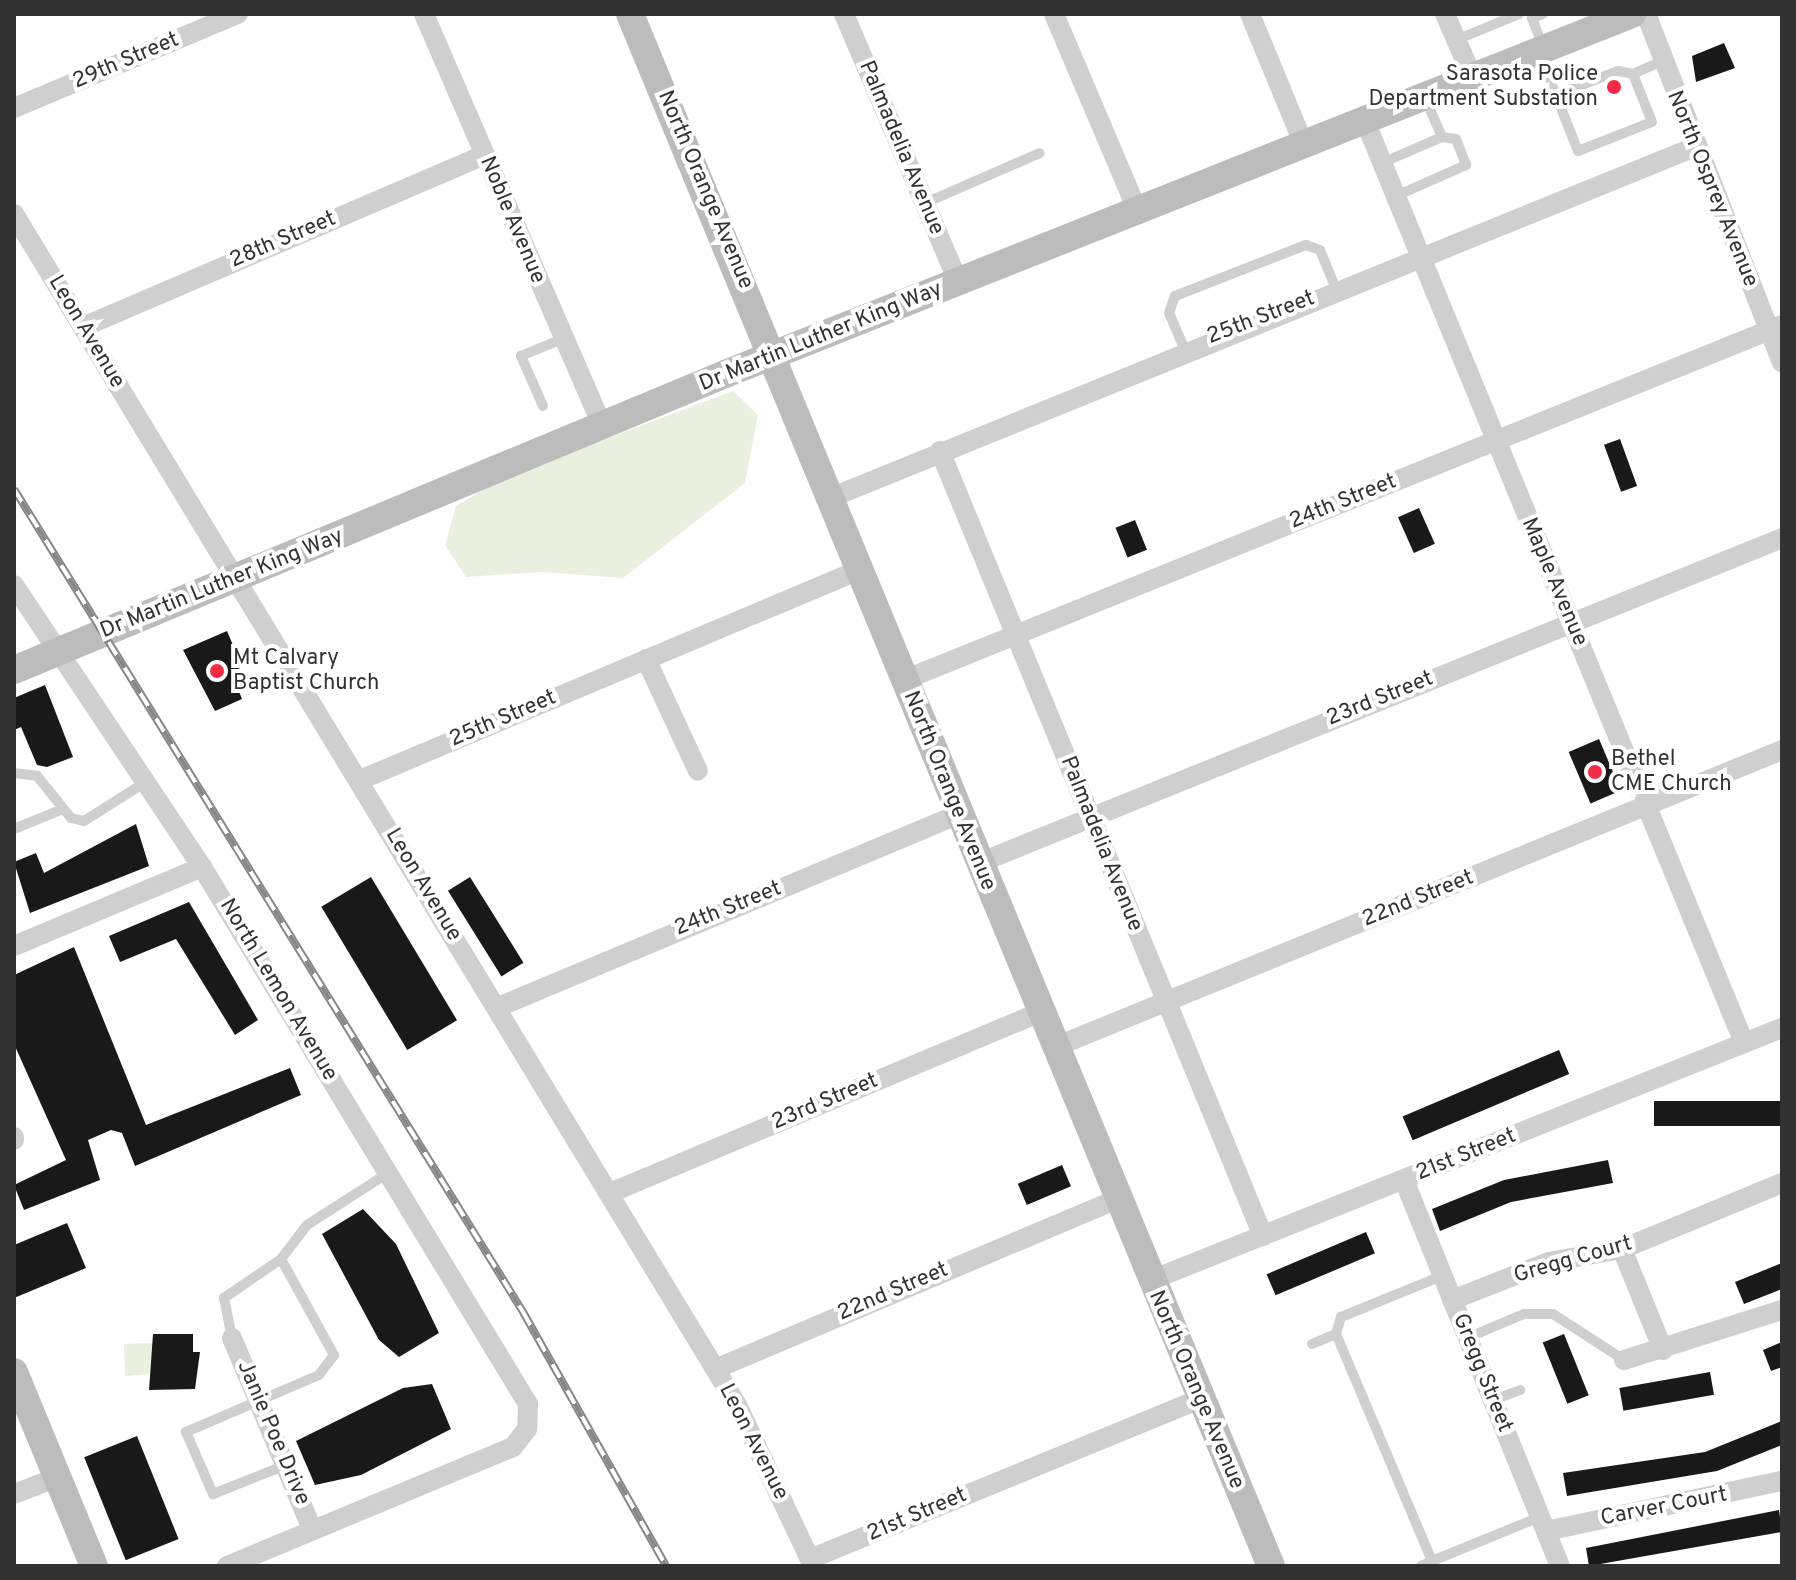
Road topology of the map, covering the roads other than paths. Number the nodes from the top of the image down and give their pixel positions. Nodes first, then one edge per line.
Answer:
1 (238, 14) edge
2 (424, 14) edge
3 (630, 14) edge
4 (844, 14) edge
5 (1054, 14) edge
6 (1250, 14) edge
7 (1445, 14) edge
8 (1632, 14) edge
9 (1646, 14) edge
10 (1529, 15) edge
11 (1456, 40) junction
12 (1541, 49) junction
13 (1660, 62) junction
14 (1633, 74) junction
15 (1472, 76) junction
16 (1556, 95) junction
17 (1424, 96) junction
18 (14, 108) edge
19 (1365, 121) junction
20 (1442, 137) junction
21 (1304, 145) junction
22 (1695, 147) junction
23 (1040, 153) dead end
24 (484, 155) junction
25 (1382, 163) junction
26 (1396, 196) junction
27 (925, 203) junction
28 (1138, 212) junction
29 (14, 214) edge
30 (1419, 255) junction
31 (959, 283) junction
32 (1336, 289) junction
33 (83, 327) junction
34 (1776, 327) edge
35 (562, 339) junction
36 (1184, 348) junction
37 (775, 355) junction
38 (1782, 362) edge
39 (543, 406) dead end
40 (602, 426) junction
41 (1495, 440) junction
42 (940, 451) junction
43 (830, 498) junction
44 (1782, 538) edge
45 (859, 570) junction
46 (235, 578) junction
47 (14, 585) edge
48 (1571, 622) junction
49 (1015, 635) junction
50 (54, 653) junction
51 (646, 659) junction
52 (14, 670) edge
53 (904, 680) junction
54 (1782, 750) edge
55 (698, 771) dead end
56 (14, 773) edge
57 (360, 780) junction
58 (146, 782) junction
59 (1647, 805) junction
60 (63, 809) junction
61 (959, 814) junction
62 (1090, 818) junction
63 (14, 829) edge
64 (979, 863) junction
65 (202, 867) junction
66 (14, 946) edge
67 (1166, 1001) junction
68 (498, 1007) junction
69 (1039, 1013) junction
70 (1782, 1028) edge
71 (1744, 1043) junction
72 (1055, 1047) junction
73 (389, 1172) junction
74 (1404, 1180) junction
75 (1782, 1183) edge
76 (610, 1193) junction
77 (1117, 1199) junction
78 (1263, 1236) junction
79 (1622, 1249) junction
80 (281, 1259) junction
81 (1442, 1276) junction
82 (1149, 1281) junction
83 (1452, 1300) junction
84 (1782, 1310) edge
85 (1336, 1334) junction
86 (232, 1338) joint
87 (1467, 1338) junction
88 (1312, 1344) dead end
89 (1663, 1350) junction
90 (1624, 1360) joint
91 (715, 1369) junction
92 (14, 1372) edge
93 (1520, 1390) dead end
94 (1202, 1398) junction
95 (259, 1400) junction
96 (1493, 1400) junction
97 (286, 1465) junction
98 (58, 1477) junction
99 (1782, 1481) edge
100 (14, 1494) edge
101 (1543, 1524) junction
102 (312, 1529) junction
103 (812, 1563) edge
104 (1427, 1564) edge
105 (94, 1566) edge
106 (227, 1566) edge
107 (1271, 1566) edge
108 (1560, 1566) edge

1 - 18 street, 29th Street
2 - 24 street, Noble Avenue
3 - 37 street, North Orange Avenue
4 - 27 street, Palmadelia Avenue
5 - 28 street
6 - 21 street
7 - 11 street
8 - 12 street, Dr Martin Luther King Way
9 - 13 street, North Osprey Avenue
10 - 11 lane
10 - 12 lane
11 - 15 street
12 - 15 street, Dr Martin Luther King Way
12 - 16 lane
13 - 14 lane
13 - 22 street, North Osprey Avenue
14 - 16 lane
14 - 16 lane
15 - 17 street, Dr Martin Luther King Way
17 - 19 street, Dr Martin Luther King Way
17 - 20 lane
19 - 21 street, Dr Martin Luther King Way
19 - 25 street, Maple Avenue
20 - 25 lane
20 - 26 lane
21 - 28 street, Dr Martin Luther King Way
22 - 30 street, 25th Street
22 - 34 street, North Osprey Avenue
23 - 27 lane
24 - 33 street, 28th Street
24 - 35 street, Noble Avenue
25 - 26 street, Maple Avenue
26 - 30 street, Maple Avenue
27 - 31 street, Palmadelia Avenue
28 - 31 street, Dr Martin Luther King Way
29 - 33 street, Leon Avenue
30 - 32 street, 25th Street
30 - 41 street, Maple Avenue
31 - 37 street, Dr Martin Luther King Way
32 - 36 street, 25th Street
32 - 36 lane
33 - 46 street, Leon Avenue
34 - 38 street, North Osprey Avenue
34 - 41 street, 24th Street
35 - 39 lane
35 - 40 street, Noble Avenue
36 - 42 street, 25th Street
37 - 40 street, Dr Martin Luther King Way
37 - 43 street, North Orange Avenue
40 - 46 street, Dr Martin Luther King Way
41 - 48 street, Maple Avenue
41 - 49 street, 24th Street
42 - 43 street, 25th Street
42 - 49 street, Palmadelia Avenue
43 - 45 street, North Orange Avenue
44 - 48 street, 23rd Street
45 - 51 street, 25th Street
45 - 53 street, North Orange Avenue
46 - 50 street, Dr Martin Luther King Way
46 - 57 street, Leon Avenue
47 - 50 street, North Lemon Avenue
48 - 59 street, Maple Avenue
48 - 62 street, 23rd Street
49 - 53 street, 24th Street
49 - 62 street, Palmadelia Avenue
50 - 52 street, Dr Martin Luther King Way
50 - 58 street, North Lemon Avenue
51 - 55 street
51 - 57 street, 25th Street
53 - 61 street, North Orange Avenue
54 - 59 street, 22nd Street
56 - 60 lane
57 - 68 street, Leon Avenue
58 - 60 lane
58 - 65 street, North Lemon Avenue
59 - 67 street, 22nd Street
59 - 71 street, Maple Avenue
60 - 63 lane
61 - 64 street, North Orange Avenue
61 - 68 street, 24th Street
62 - 64 street, 23rd Street
62 - 67 street, Palmadelia Avenue
64 - 69 street, North Orange Avenue
65 - 66 street
65 - 73 street, North Lemon Avenue
67 - 72 street, 22nd Street
67 - 78 street, Palmadelia Avenue
68 - 76 street, Leon Avenue
69 - 72 street, North Orange Avenue
69 - 76 street, 23rd Street
70 - 71 street, 21st Street
71 - 74 street, 21st Street
72 - 77 street, North Orange Avenue
73 - 80 lane
73 - 102 street, North Lemon Avenue
74 - 78 street, 21st Street
74 - 81 street, Gregg Street
75 - 79 street, Gregg Court
76 - 91 street, Leon Avenue
77 - 82 street, North Orange Avenue
77 - 91 street, 22nd Street
78 - 82 street, 21st Street
79 - 83 street, Gregg Court
79 - 89 street
80 - 86 lane
80 - 95 lane
81 - 83 street, Gregg Street
81 - 85 lane
82 - 94 street, North Orange Avenue
83 - 87 street, Gregg Street
84 - 89 street
85 - 88 lane
85 - 104 lane
86 - 95 street, Janie Poe Drive
87 - 90 lane
87 - 96 street, Gregg Street
89 - 90 street
91 - 103 street, Leon Avenue
92 - 98 street
93 - 96 lane
94 - 103 street, 21st Street
94 - 107 street, North Orange Avenue
95 - 97 street, Janie Poe Drive
95 - 97 lane
96 - 101 street, Gregg Street
97 - 102 street, Janie Poe Drive
98 - 100 street
98 - 105 street
99 - 101 street, Carver Court
101 - 104 lane
101 - 108 street, Gregg Street
102 - 106 street

